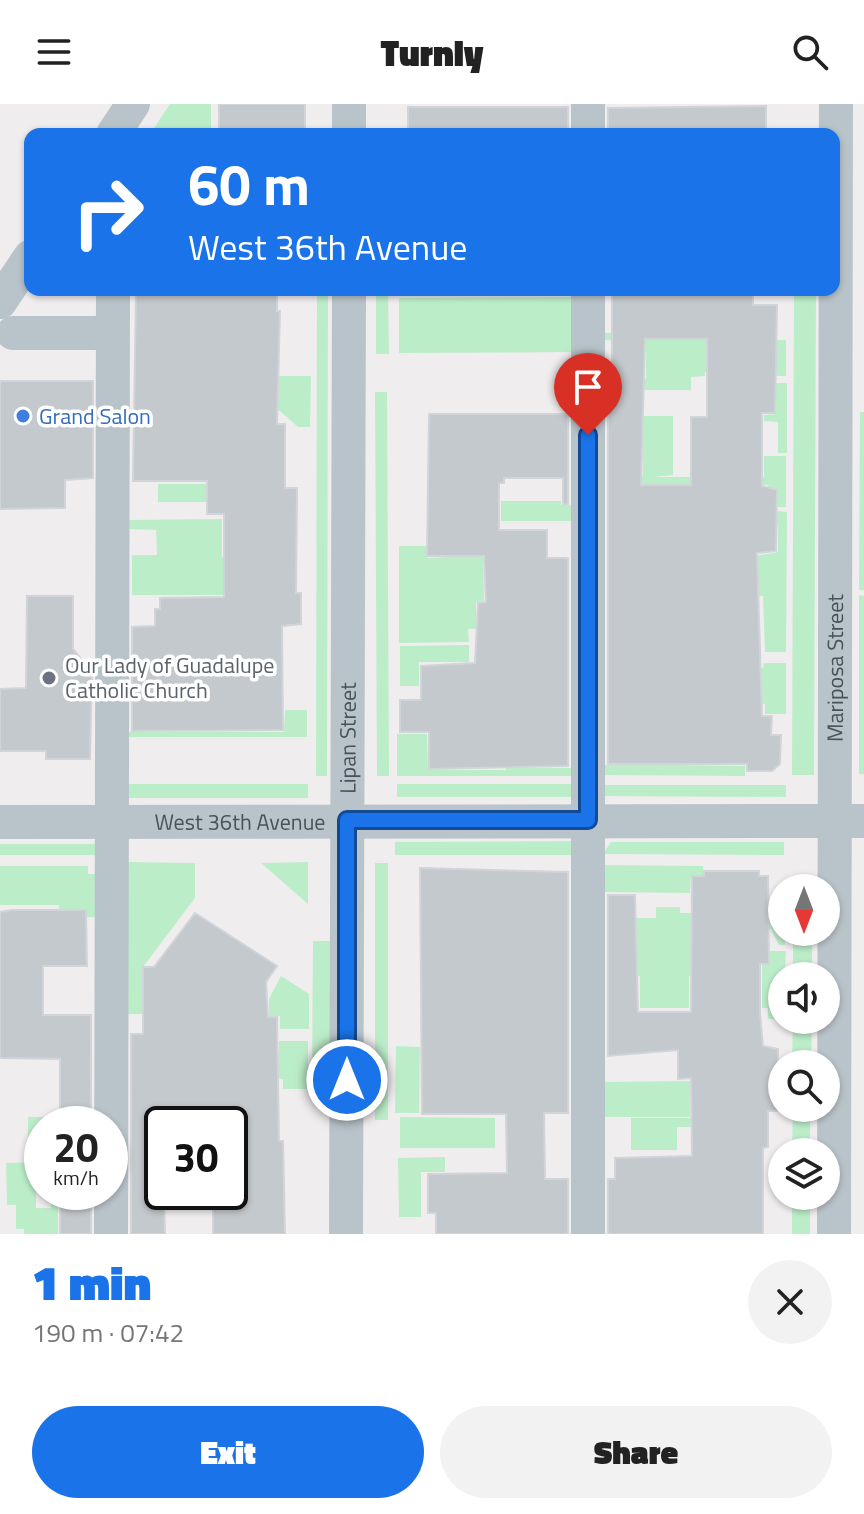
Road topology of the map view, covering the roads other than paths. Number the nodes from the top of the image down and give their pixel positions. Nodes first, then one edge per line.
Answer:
1 (133, 104) edge
2 (349, 104) edge
3 (588, 104) edge
4 (836, 104) edge
5 (117, 128) edge
6 (349, 128) edge
7 (588, 128) edge
8 (839, 128) edge
9 (840, 142) edge
10 (845, 189) edge
11 (24, 272) edge
12 (113, 296) edge
13 (349, 296) edge
14 (588, 296) edge
15 (6, 317) edge
16 (113, 333) junction
17 (347, 820) junction
18 (588, 820) junction
19 (112, 821) junction
20 (849, 821) edge
21 (0, 822) edge
22 (111, 1234) edge
23 (346, 1234) edge
24 (588, 1234) edge
25 (834, 1234) edge

1 - 5 street
2 - 6 street
3 - 7 street
4 - 8 street, Mariposa Street
9 - 10 street, Mariposa Street
10 - 20 street, Mariposa Street
11 - 15 street
12 - 16 street
13 - 17 street, Lipan Street
14 - 18 street
15 - 16 street
16 - 19 street
17 - 18 street, West 36th Avenue
17 - 19 street, West 36th Avenue
17 - 23 street, Lipan Street
18 - 20 street, West 36th Avenue
18 - 24 street
19 - 21 street, West 36th Avenue
19 - 22 street
20 - 25 street, Mariposa Street

